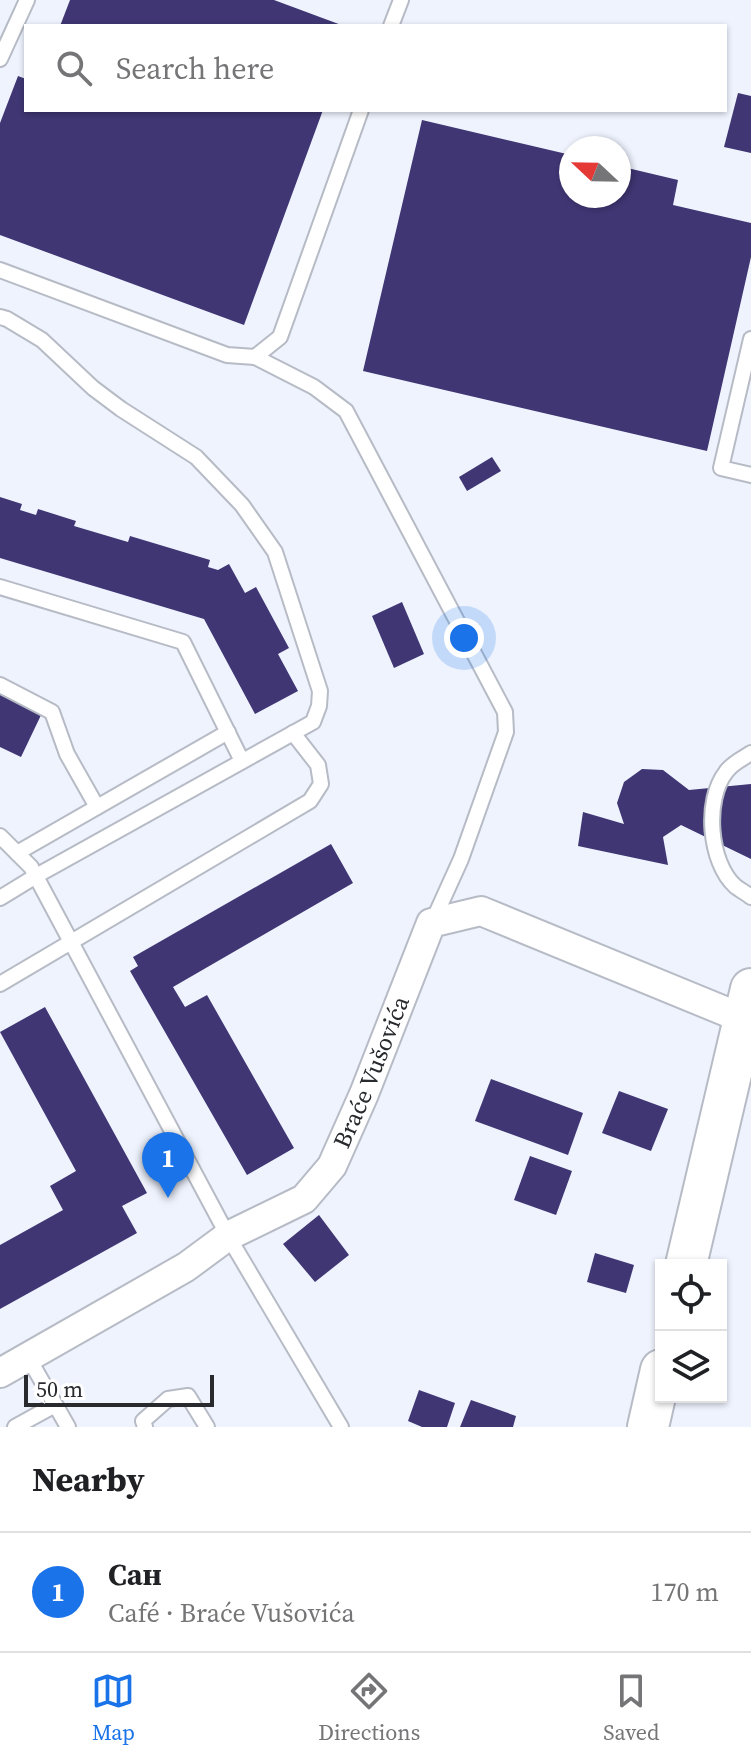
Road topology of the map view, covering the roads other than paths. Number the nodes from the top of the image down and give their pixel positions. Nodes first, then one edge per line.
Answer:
1 (27, 0) edge
2 (401, 0) edge
3 (392, 24) edge
4 (0, 59) edge
5 (360, 112) edge
6 (0, 270) edge
7 (0, 317) edge
8 (751, 339) edge
9 (255, 357) junction
10 (751, 475) edge
11 (0, 587) edge
12 (0, 685) edge
13 (228, 732) junction
14 (293, 733) junction
15 (751, 753) edge
16 (242, 761) junction
17 (97, 807) junction
18 (0, 836) edge
19 (10, 852) edge
20 (36, 876) junction
21 (751, 897) edge
22 (0, 898) edge
23 (431, 923) junction
24 (71, 943) junction
25 (0, 984) edge
26 (748, 1004) edge
27 (228, 1236) junction
28 (687, 1259) edge
29 (28, 1357) junction
30 (0, 1373) edge
31 (655, 1396) edge
32 (55, 1405) junction
33 (15, 1427) edge
34 (68, 1427) edge
35 (145, 1427) edge
36 (207, 1427) edge
37 (341, 1427) edge
38 (648, 1427) edge

1 - 4 lane
2 - 3 lane
5 - 9 lane
6 - 9 lane
7 - 14 lane
8 - 10 lane
9 - 23 lane
11 - 13 lane
12 - 17 lane
13 - 16 lane
13 - 17 lane
14 - 16 lane
14 - 24 lane
15 - 21 lane
16 - 20 lane
17 - 19 lane
18 - 19 lane
19 - 20 lane
20 - 22 lane
20 - 24 lane
23 - 26 street
23 - 27 street, Braće Vušovića
24 - 25 lane
24 - 27 lane
26 - 28 street
27 - 29 street, Braće Vušovića
27 - 37 lane
29 - 30 street, Braće Vušovića
29 - 32 lane
31 - 38 street
32 - 33 lane
32 - 34 lane
35 - 36 lane

